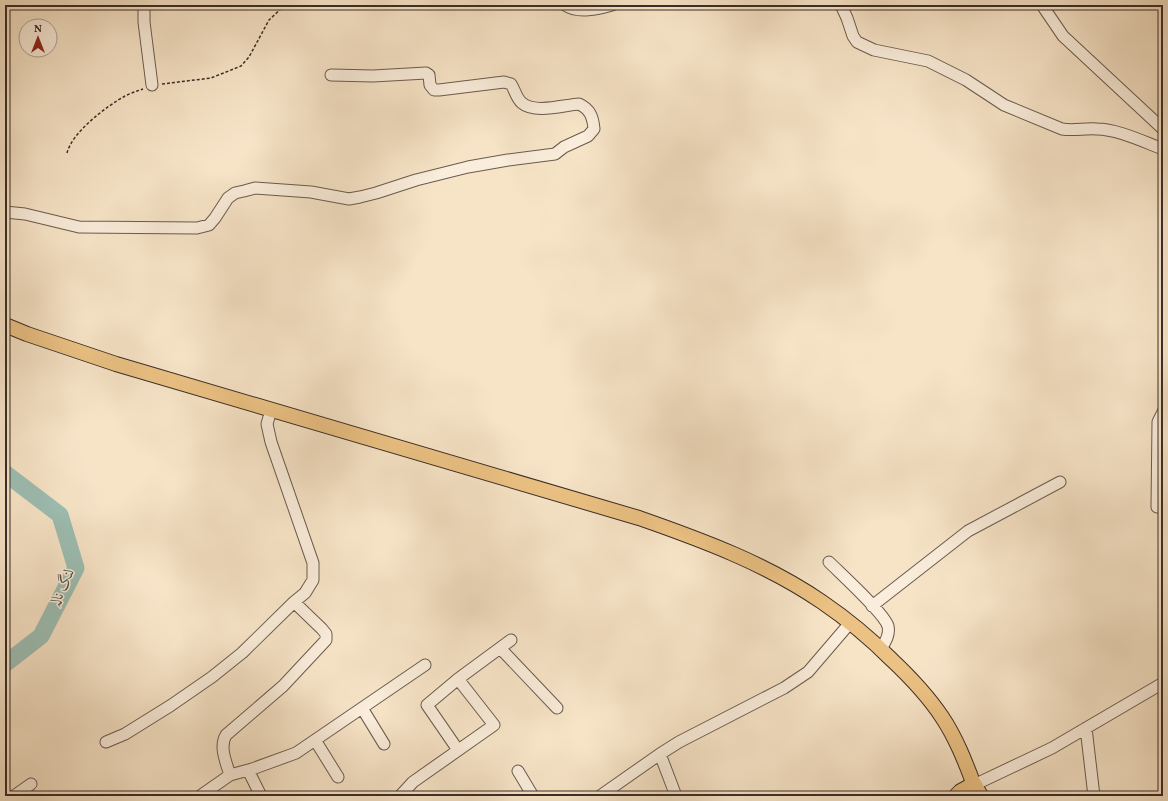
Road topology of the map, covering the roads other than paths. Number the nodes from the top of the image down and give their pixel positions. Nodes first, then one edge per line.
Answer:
1 (144, 5) edge
2 (565, 5) edge
3 (612, 5) edge
4 (841, 5) edge
5 (1045, 5) edge
6 (332, 74) dead end
7 (152, 85) road end
8 (1163, 129) edge
9 (1163, 149) edge
10 (5, 212) edge
11 (5, 325) edge
12 (271, 410) junction
13 (1163, 412) edge
14 (1060, 482) dead end
15 (1157, 507) dead end
16 (829, 562) dead end
17 (294, 602) junction
18 (872, 606) junction
19 (850, 623) junction
20 (511, 640) dead end
21 (500, 648) junction
22 (881, 649) junction
23 (425, 665) dead end
24 (458, 679) junction
25 (1163, 683) edge
26 (362, 708) junction
27 (556, 708) dead end
28 (1086, 728) junction
29 (315, 740) junction
30 (106, 742) dead end
31 (384, 744) dead end
32 (458, 750) junction
33 (660, 754) junction
34 (248, 770) junction
35 (518, 771) dead end
36 (230, 775) junction
37 (338, 777) dead end
38 (31, 784) dead end
39 (977, 790) edge
40 (14, 796) edge
41 (200, 796) edge
42 (262, 796) edge
43 (400, 796) edge
44 (533, 796) edge
45 (600, 796) edge
46 (676, 796) edge
47 (957, 796) edge
48 (1094, 796) edge

1 - 7 street
2 - 3 street
4 - 9 street
5 - 8 street
6 - 10 street
11 - 12 main road
12 - 17 street
12 - 19 main road
13 - 15 street
14 - 18 street
16 - 18 street
17 - 30 street
17 - 36 street
18 - 22 street
19 - 22 main road
19 - 33 street
20 - 21 street
21 - 24 street
21 - 27 street
22 - 39 main road
23 - 26 street
24 - 32 street
24 - 32 street
25 - 28 street
26 - 29 street
26 - 31 street
28 - 39 street
28 - 48 street
29 - 34 street
29 - 37 street
32 - 43 street
33 - 45 street
33 - 46 street
34 - 36 street
34 - 42 street
35 - 44 street
36 - 41 street
38 - 40 street
39 - 47 highway

